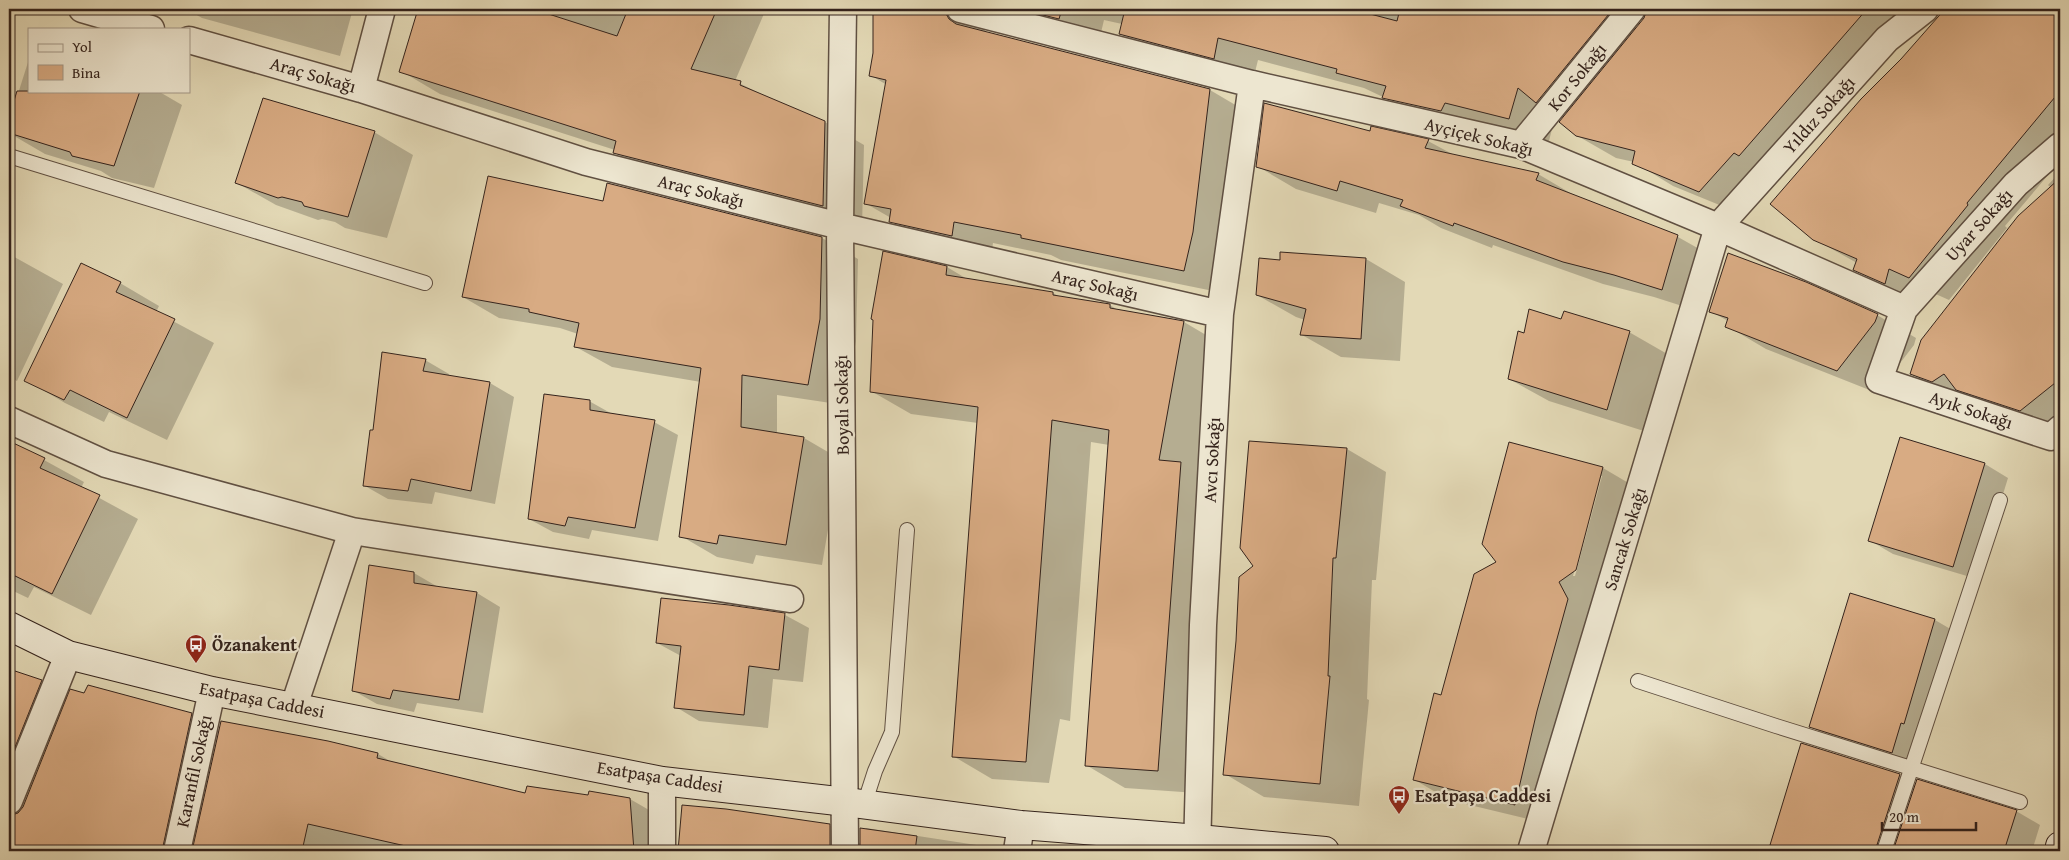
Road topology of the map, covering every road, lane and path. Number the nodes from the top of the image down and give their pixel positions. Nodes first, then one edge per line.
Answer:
1 (82, 9) edge
2 (382, 9) edge
3 (844, 9) edge
4 (960, 9) edge
5 (1632, 9) edge
6 (1925, 9) edge
7 (148, 28) edge
8 (190, 40) edge
9 (1252, 84) junction
10 (361, 89) junction
11 (1521, 145) junction
12 (2060, 146) edge
13 (9, 156) edge
14 (840, 226) junction
15 (1718, 227) junction
16 (425, 283) dead end
17 (1904, 308) junction
18 (1220, 314) junction
19 (9, 420) edge
20 (2060, 429) edge
21 (2000, 500) dead end
22 (907, 530) dead end
23 (352, 531) junction
24 (790, 599) dead end
25 (9, 626) edge
26 (68, 655) junction
27 (1638, 680) dead end
28 (212, 691) junction
29 (294, 706) junction
30 (1910, 769) junction
31 (662, 781) junction
32 (9, 801) edge
33 (2020, 802) dead end
34 (855, 803) junction
35 (1019, 838) edge
36 (1198, 845) edge
37 (2060, 846) edge
38 (177, 851) edge
39 (662, 851) edge
40 (846, 851) edge
41 (1325, 851) edge
42 (1532, 851) edge
43 (1884, 851) edge
44 (2058, 851) edge

1 - 7 street
2 - 10 street
3 - 14 street, Boyalı Sokağı
4 - 9 street, Ayçiçek Sokağı
5 - 11 street, Kor Sokağı
6 - 15 street, Yıldız Sokağı
8 - 10 street, Araç Sokağı
9 - 11 street, Ayçiçek Sokağı
9 - 18 street, Avcı Sokağı
10 - 14 street, Araç Sokağı
11 - 15 street, Ayçiçek Sokağı
12 - 17 street, Uyar Sokağı
13 - 16 lane
14 - 18 street, Araç Sokağı
14 - 34 street, Boyalı Sokağı
15 - 17 street, Ayçiçek Sokağı
15 - 42 street, Sancak Sokağı
17 - 20 street, Ayık Sokağı
18 - 36 street, Avcı Sokağı
19 - 23 street
21 - 30 lane
22 - 34 lane
23 - 24 street
23 - 29 street
25 - 26 street, Esatpaşa Caddesi
26 - 28 street, Esatpaşa Caddesi
26 - 32 street
27 - 30 lane
28 - 29 street, Esatpaşa Caddesi
28 - 38 street, Karanfil Sokağı
29 - 31 street, Esatpaşa Caddesi
30 - 33 lane
30 - 43 lane
31 - 34 street, Esatpaşa Caddesi
31 - 39 street
34 - 35 street, Esatpaşa Caddesi
34 - 40 street, Boyalı Sokağı
35 - 36 street, Esatpaşa Caddesi
36 - 41 street, Esatpaşa Caddesi
37 - 44 street

